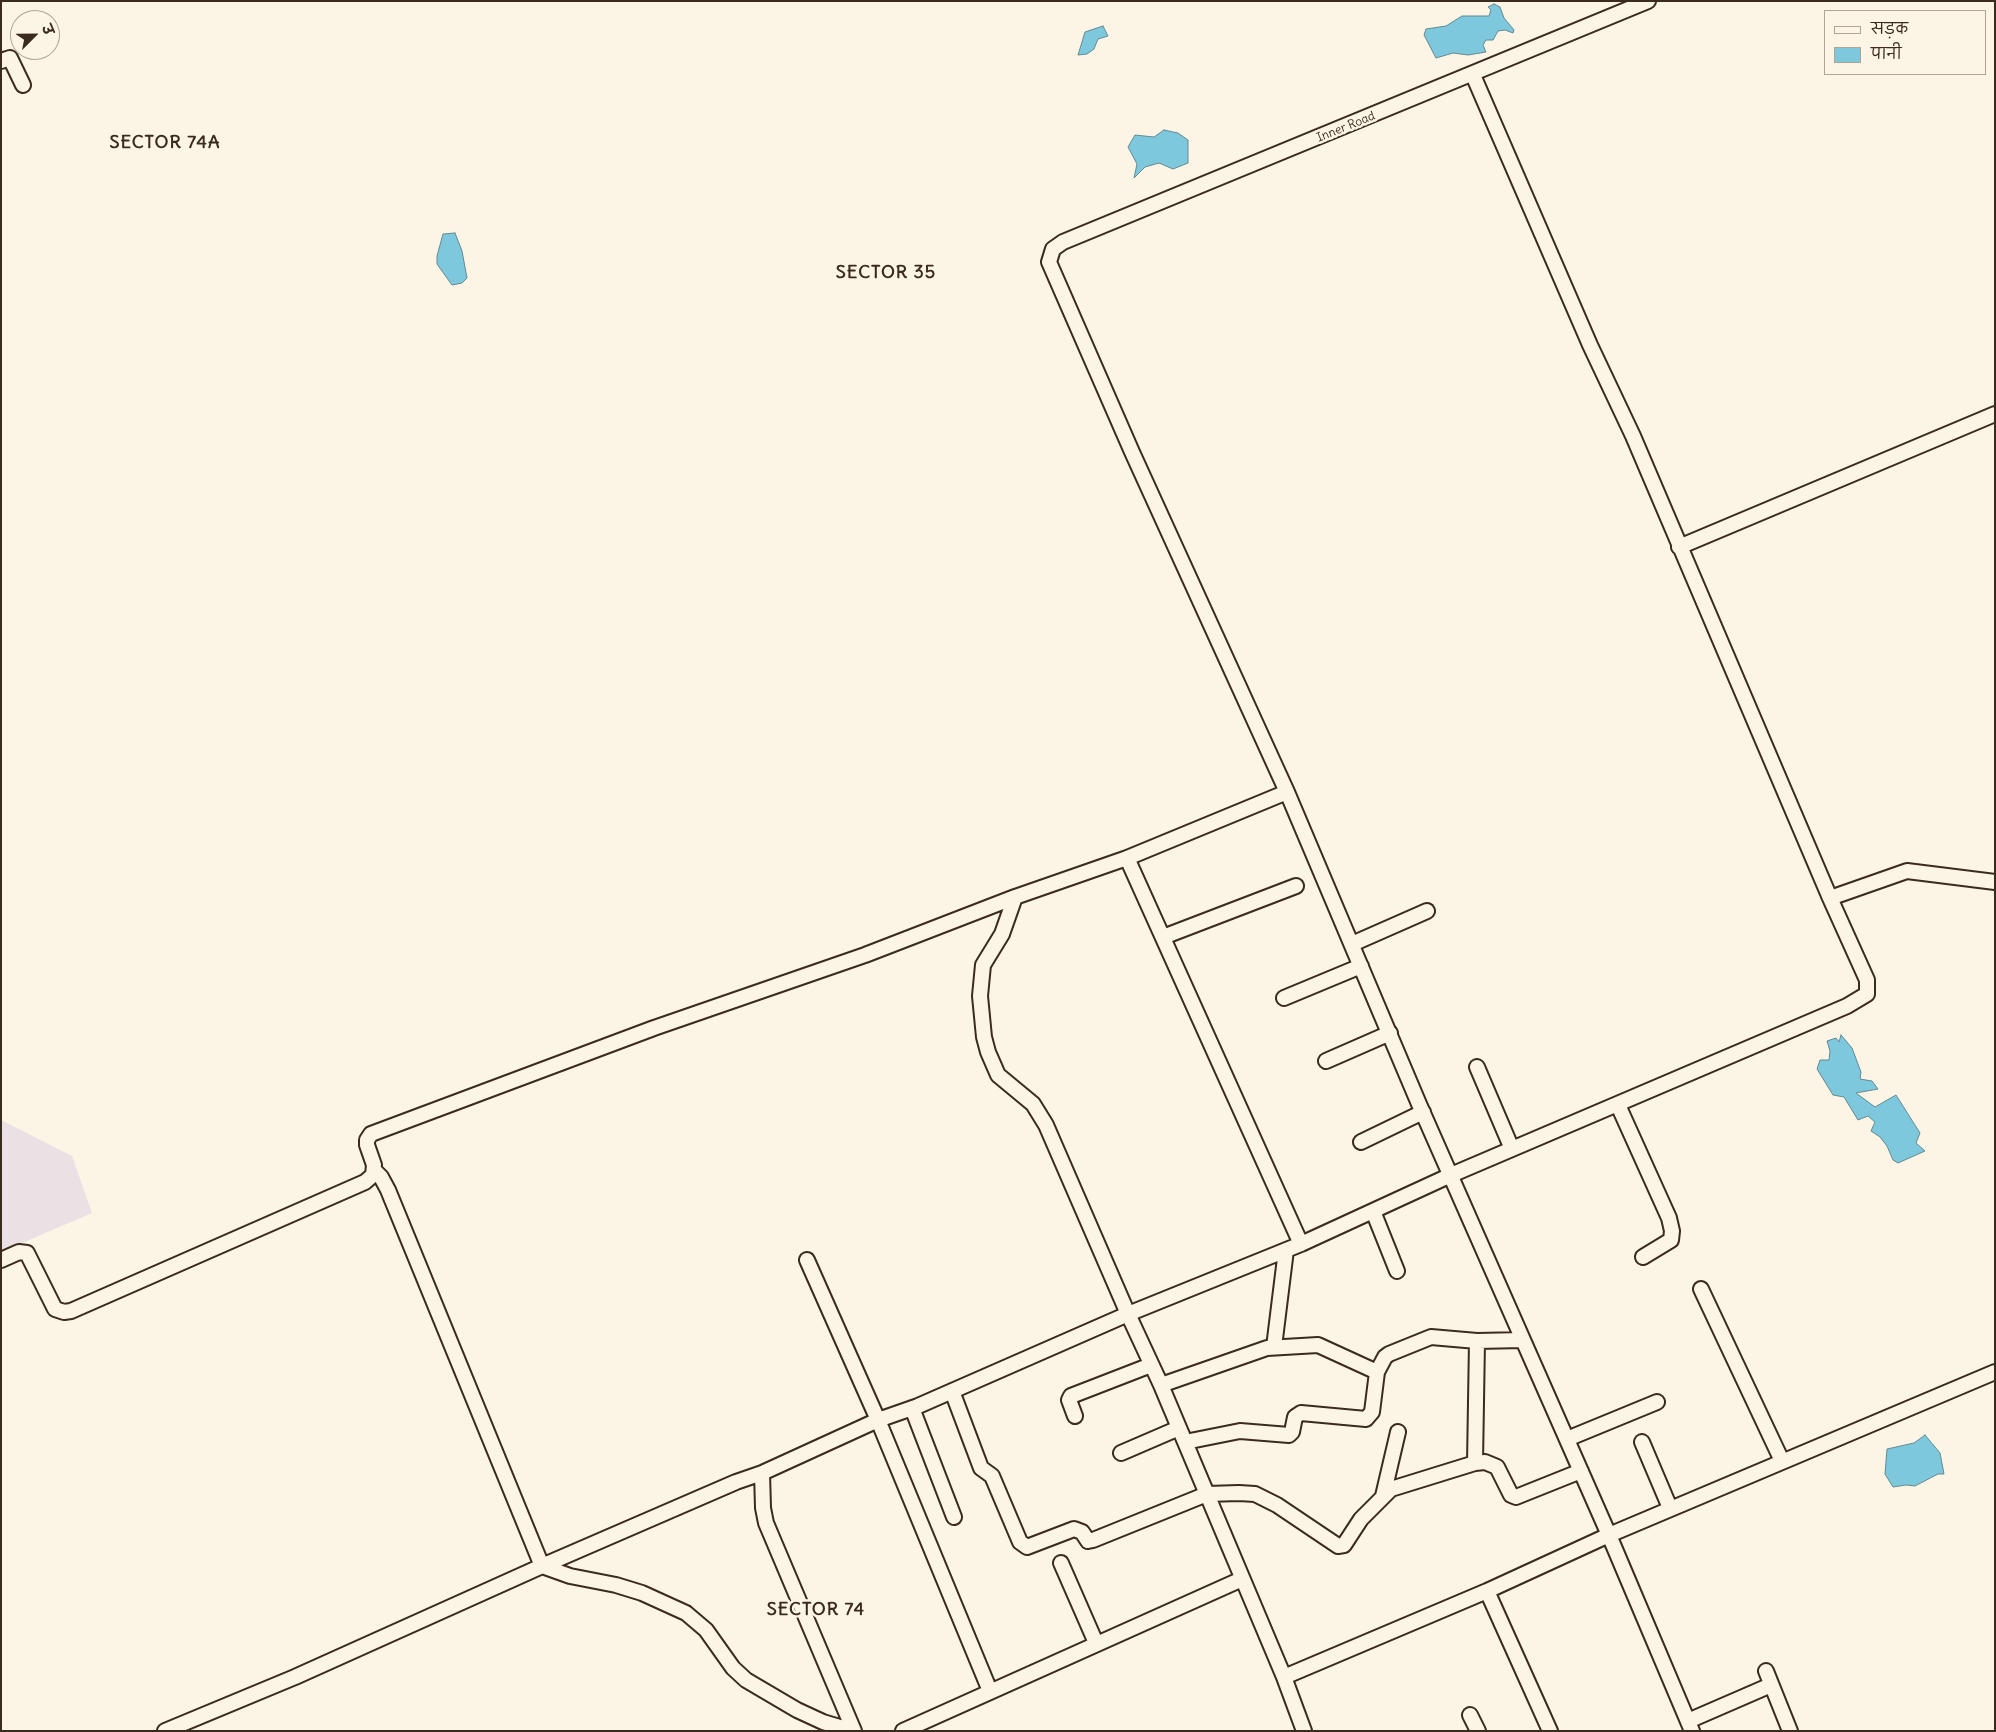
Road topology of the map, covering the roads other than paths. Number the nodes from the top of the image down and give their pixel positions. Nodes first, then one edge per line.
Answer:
1 (1648, 1) edge
2 (1, 62) edge
3 (1473, 75) junction
4 (24, 85) dead end
5 (1995, 414) edge
6 (1680, 548) junction
7 (1287, 792) junction
8 (1127, 858) junction
9 (1995, 882) edge
10 (1296, 886) dead end
11 (1015, 897) junction
12 (1830, 898) junction
13 (1427, 911) dead end
14 (1163, 937) junction
15 (1352, 944) junction
16 (1361, 966) junction
17 (1284, 998) dead end
18 (1390, 1033) junction
19 (1326, 1061) dead end
20 (1477, 1067) dead end
21 (1618, 1105) junction
22 (1423, 1112) junction
23 (1361, 1142) dead end
24 (1512, 1149) junction
25 (374, 1170) junction
26 (1451, 1175) junction
27 (1373, 1211) junction
28 (1301, 1244) junction
29 (1286, 1250) junction
30 (1644, 1257) dead end
31 (1, 1260) edge
32 (807, 1260) dead end
33 (1397, 1271) dead end
34 (1701, 1289) dead end
35 (1128, 1314) junction
36 (1523, 1340) junction
37 (1477, 1341) junction
38 (1274, 1347) junction
39 (1151, 1365) junction
40 (1377, 1372) junction
41 (1995, 1372) edge
42 (1161, 1385) junction
43 (952, 1391) junction
44 (1657, 1402) dead end
45 (912, 1408) junction
46 (1075, 1416) dead end
47 (878, 1420) junction
48 (1179, 1428) junction
49 (1398, 1432) dead end
50 (1567, 1439) junction
51 (1184, 1442) junction
52 (1642, 1442) dead end
53 (1121, 1453) dead end
54 (1782, 1461) junction
55 (1475, 1463) junction
56 (1581, 1471) junction
57 (762, 1473) junction
58 (1207, 1494) junction
59 (1383, 1496) junction
60 (1670, 1508) junction
61 (954, 1517) dead end
62 (1609, 1534) junction
63 (1060, 1563) dead end
64 (542, 1566) junction
65 (1242, 1579) junction
66 (1487, 1591) junction
67 (1096, 1644) junction
68 (1766, 1671) dead end
69 (1284, 1676) junction
70 (1771, 1685) junction
71 (990, 1691) junction
72 (1470, 1715) dead end
73 (1690, 1726) edge
74 (907, 1730) edge
75 (165, 1731) edge
76 (853, 1731) edge
77 (1304, 1731) edge
78 (1478, 1731) edge
79 (1550, 1731) edge
80 (1790, 1731) edge

1 - 3 street, Inner Road
2 - 4 street
3 - 6 street
3 - 7 street, Inner Road
5 - 6 street
6 - 12 street
7 - 8 street
7 - 15 street
8 - 11 street
8 - 14 street
9 - 12 street
10 - 14 street
11 - 25 street
11 - 35 street
12 - 21 street
13 - 15 street
14 - 28 street
15 - 16 street
16 - 17 street
16 - 18 street
18 - 19 street
18 - 22 street
20 - 24 street
21 - 24 street
21 - 30 street
22 - 23 street
22 - 26 street
24 - 26 street
25 - 31 street
25 - 64 street
26 - 27 street
26 - 36 street
27 - 28 street
27 - 33 street
28 - 29 street
29 - 35 street
29 - 38 street
32 - 47 street
34 - 54 street
35 - 39 street
35 - 43 street
36 - 37 street
36 - 50 street
37 - 40 street
37 - 55 street
38 - 40 street
38 - 42 street
39 - 42 street
39 - 46 street
40 - 51 street
41 - 54 street
42 - 48 street
43 - 45 street
43 - 58 street
44 - 50 street
45 - 47 street
45 - 61 street
47 - 57 street
47 - 71 street
48 - 51 street
48 - 53 street
49 - 59 street
50 - 56 street
51 - 58 street
52 - 60 street
54 - 60 street
55 - 56 street
55 - 59 street
56 - 62 street
57 - 64 street
57 - 76 street
58 - 59 street
58 - 65 street
60 - 62 street
62 - 66 street
62 - 73 street
63 - 67 street
64 - 75 street
64 - 76 street
65 - 67 street
65 - 69 street
66 - 69 street
66 - 79 street
67 - 71 street
68 - 70 street
69 - 77 street
70 - 73 street
70 - 80 street
71 - 74 street
72 - 78 street

